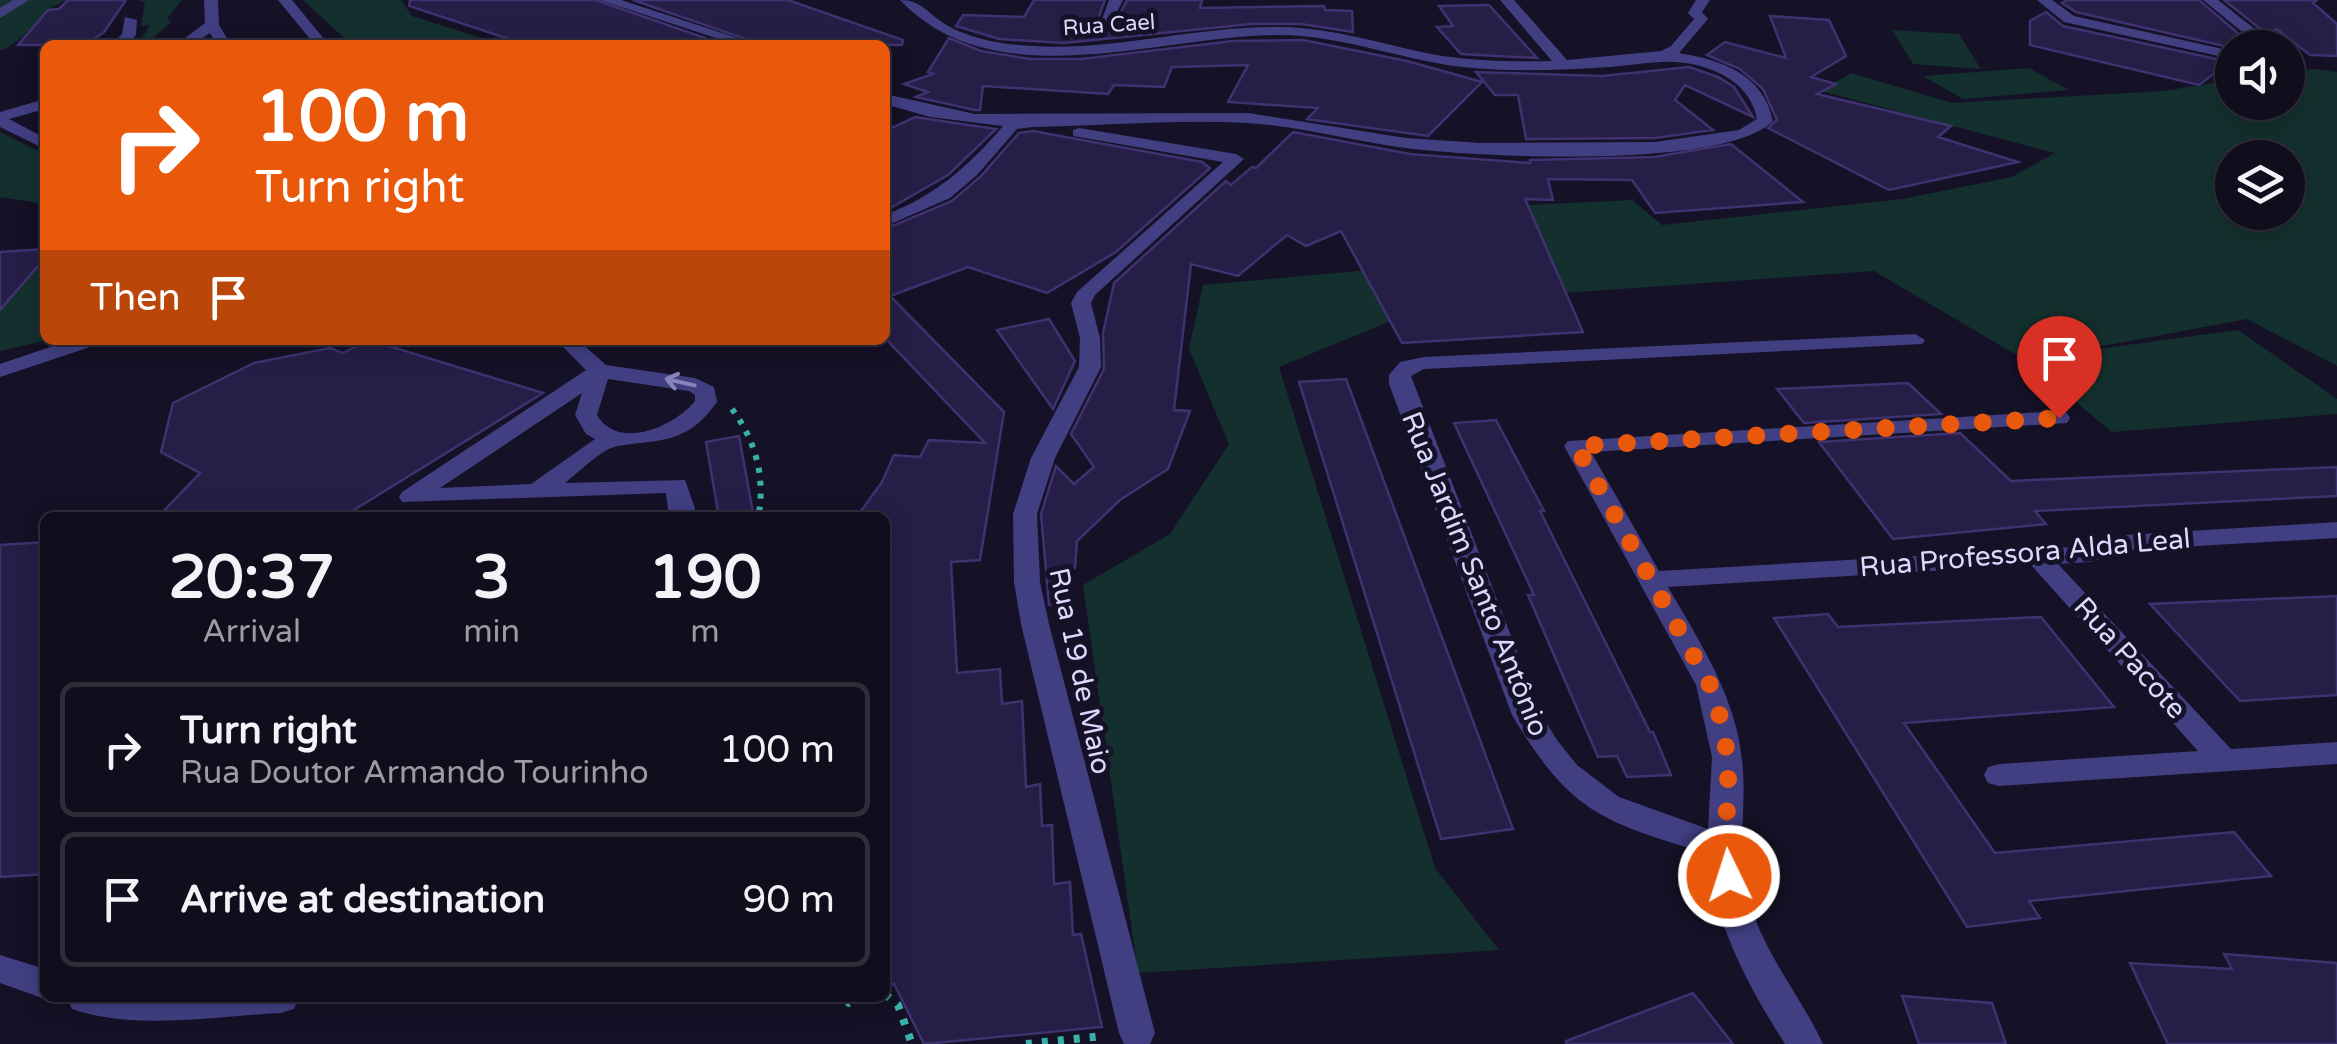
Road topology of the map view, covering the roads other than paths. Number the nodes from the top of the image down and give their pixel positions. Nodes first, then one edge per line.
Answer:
1 (22, 0) edge
2 (211, 0) edge
3 (284, 0) edge
4 (608, 0) edge
5 (907, 0) edge
6 (1116, 0) edge
7 (1507, 0) edge
8 (1704, 0) edge
9 (2044, 0) edge
10 (2210, 0) edge
11 (0, 1) edge
12 (0, 14) edge
13 (130, 20) dead end
14 (212, 25) junction
15 (1103, 27) dead end
16 (2249, 30) edge
17 (123, 40) edge
18 (191, 40) edge
19 (221, 40) edge
20 (318, 40) edge
21 (736, 40) edge
22 (2215, 50) edge
23 (1664, 55) junction
24 (1563, 64) junction
25 (890, 101) edge
26 (40, 106) edge
27 (0, 119) edge
28 (1013, 124) junction
29 (40, 141) edge
30 (890, 220) edge
31 (1915, 340) dead end
32 (77, 345) edge
33 (571, 345) edge
34 (0, 371) edge
35 (599, 371) junction
36 (2059, 418) dead end
37 (613, 436) junction
38 (537, 491) junction
39 (682, 512) edge
40 (2337, 530) edge
41 (2038, 557) junction
42 (1653, 580) junction
43 (2337, 754) edge
44 (2222, 760) junction
45 (1999, 775) dead end
46 (1723, 846) junction
47 (0, 968) edge
48 (40, 982) edge
49 (112, 1002) edge
50 (210, 1002) edge
51 (1137, 1033) road end
52 (1805, 1044) edge

1 - 11 street
1 - 12 street
2 - 14 street
3 - 20 street
4 - 21 street
5 - 24 street, Rua Cael
6 - 15 street
7 - 24 street
8 - 23 street
9 - 22 street
10 - 16 street
13 - 17 street
14 - 18 street
14 - 19 street
23 - 24 street, Rua Cael
23 - 28 street
25 - 28 street
26 - 27 street
27 - 29 street
28 - 30 street
28 - 51 street, Rua 19 de Maio
31 - 46 street, Rua Jardim Santo Antônio
32 - 34 street
33 - 35 street
35 - 37 street
37 -> 35 street
35 - 38 street
36 - 42 street
37 - 38 street
38 - 39 street
40 - 41 street, Rua Professora Alda Leal
41 - 42 street, Rua Professora Alda Leal
41 - 44 street, Rua Pacote
42 - 46 street
43 - 44 street, Rua Pacote
44 - 45 street, Rua Pacote
46 - 52 street
47 - 48 street
49 - 50 street

